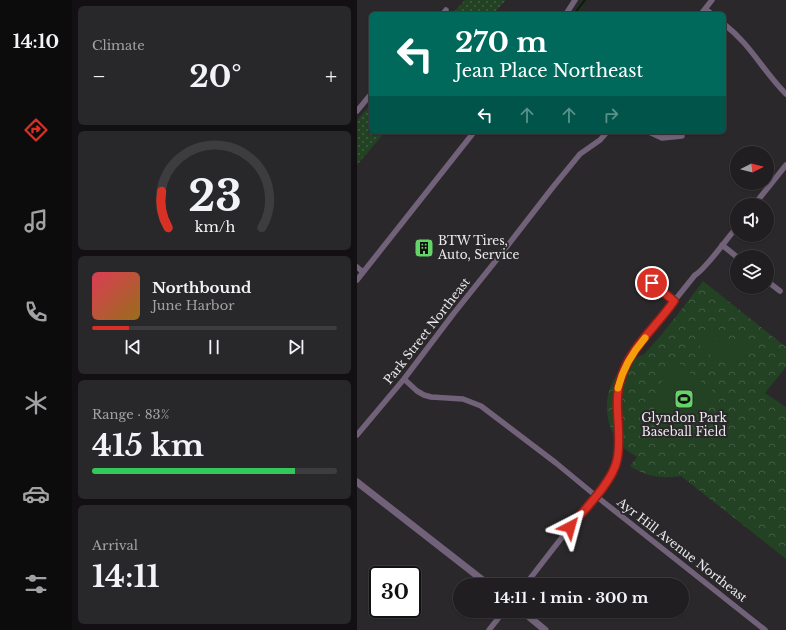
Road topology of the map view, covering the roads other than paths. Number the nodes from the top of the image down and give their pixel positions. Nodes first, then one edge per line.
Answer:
1 (575, 0) edge
2 (712, 0) edge
3 (705, 9) junction
4 (567, 12) edge
5 (703, 12) edge
6 (709, 12) edge
7 (726, 26) edge
8 (786, 94) edge
9 (369, 96) edge
10 (357, 110) edge
11 (471, 134) edge
12 (605, 134) edge
13 (653, 134) edge
14 (681, 136) dead end
15 (786, 165) edge
16 (760, 198) edge
17 (730, 235) edge
18 (722, 245) junction
19 (730, 251) edge
20 (357, 267) edge
21 (363, 272) junction
22 (641, 274) dead end
23 (357, 280) edge
24 (774, 286) edge
25 (780, 291) dead end
26 (674, 301) junction
27 (404, 379) junction
28 (357, 435) edge
29 (357, 482) edge
30 (596, 496) junction
31 (480, 578) edge
32 (531, 578) edge
33 (498, 618) edge
34 (530, 618) edge
35 (489, 630) edge
36 (545, 630) edge
37 (765, 630) edge

1 - 4 street
2 - 3 street
3 - 5 street
3 - 6 street
7 - 8 street
9 - 10 street
11 - 21 street
12 - 27 street, Park Street Northeast
13 - 14 street
15 - 16 street
17 - 18 street
18 - 19 street
18 - 26 street
20 - 21 street
21 - 23 street
22 - 26 street
24 - 25 street
26 - 30 street
27 - 28 street, Park Street Northeast
27 - 30 street, Ayr Hill Avenue Northeast
29 - 31 street
30 - 32 street
30 - 37 street, Ayr Hill Avenue Northeast
33 - 35 street
34 - 36 street

